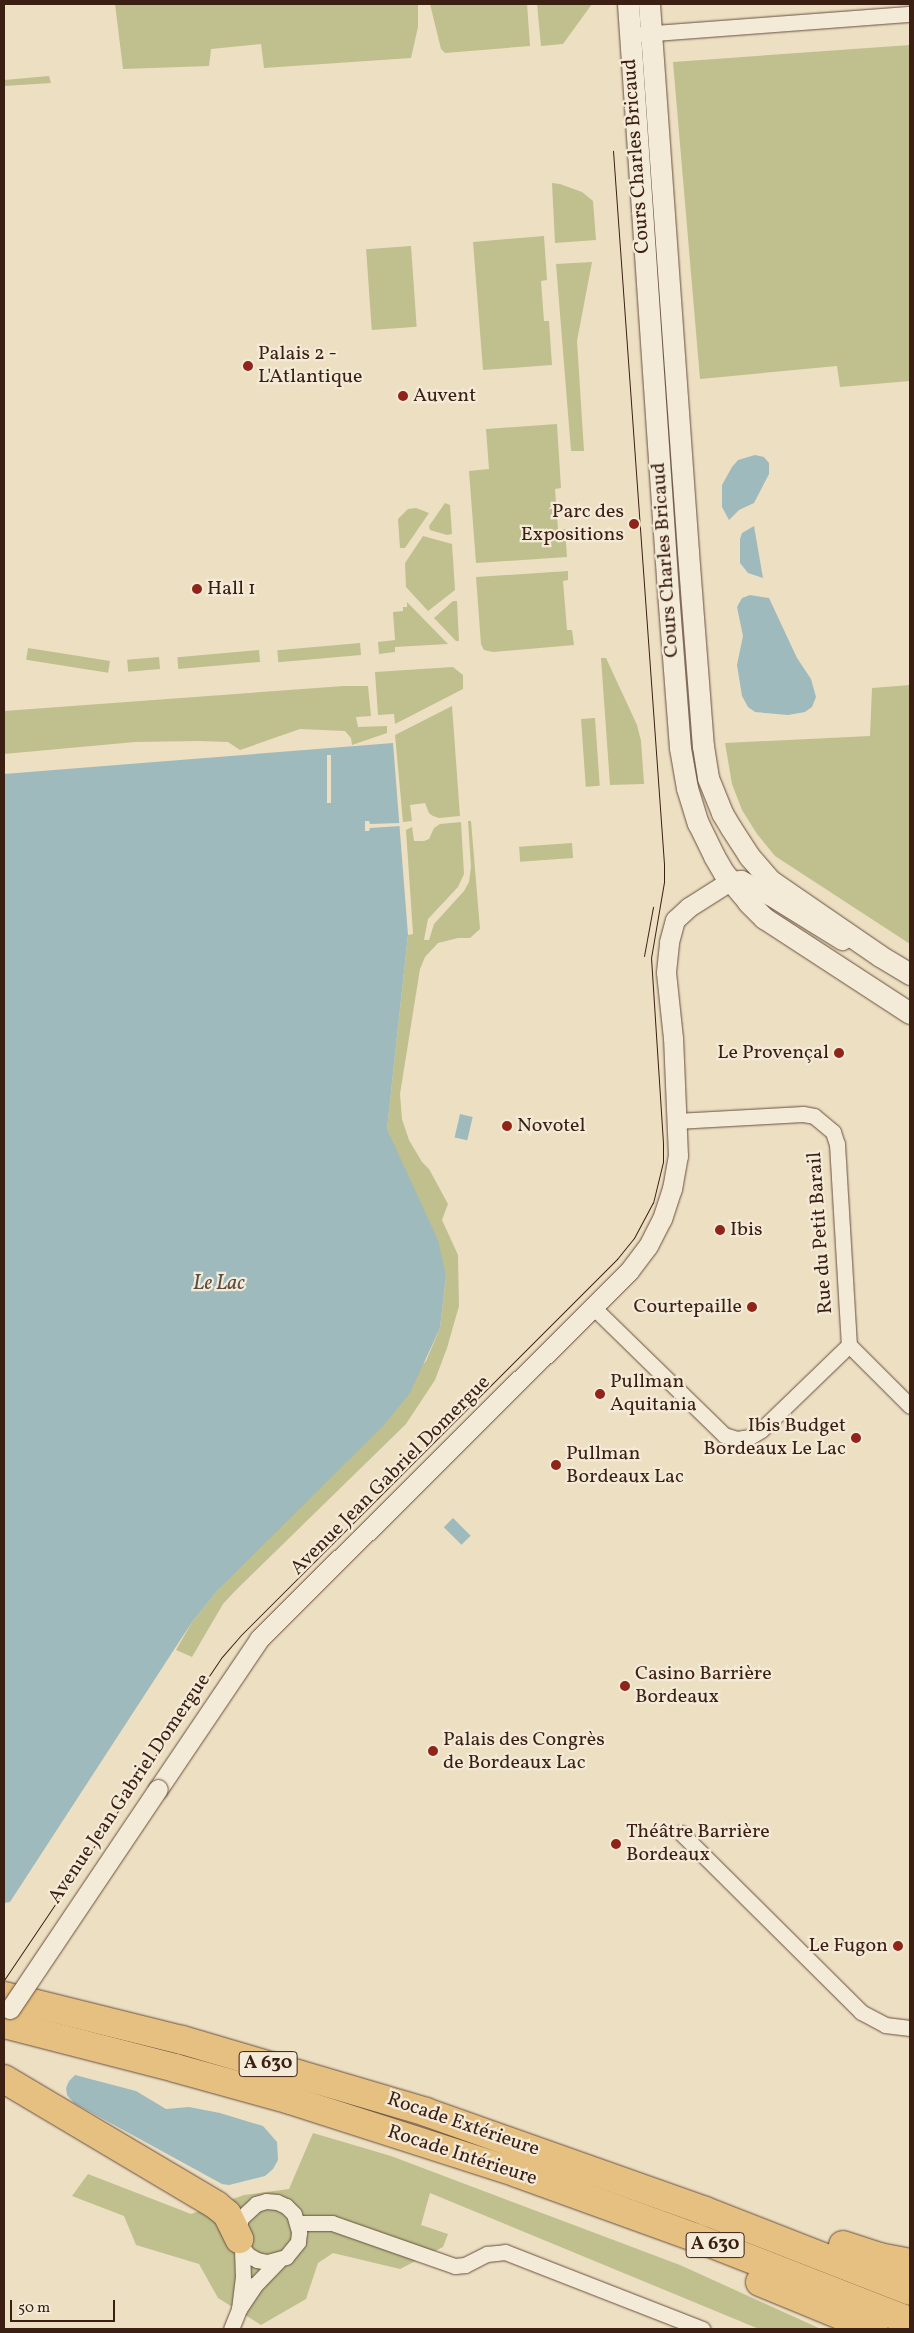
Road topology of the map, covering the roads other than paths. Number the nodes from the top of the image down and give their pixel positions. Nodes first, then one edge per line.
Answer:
1 (628, 4) edge
2 (649, 4) edge
3 (910, 14) edge
4 (651, 33) junction
5 (629, 35) junction
6 (744, 881) junction
7 (910, 974) edge
8 (910, 1013) edge
9 (676, 1121) junction
10 (593, 1307) junction
11 (849, 1345) junction
12 (910, 1406) edge
13 (681, 1834) dead end
14 (5, 2012) edge
15 (910, 2028) edge
16 (4, 2079) edge
17 (529, 2147) junction
18 (517, 2173) junction
19 (298, 2223) junction
20 (240, 2243) junction
21 (278, 2261) junction
22 (910, 2263) edge
23 (910, 2290) edge
24 (239, 2309) junction
25 (910, 2321) edge
26 (855, 2324) edge
27 (231, 2329) edge
28 (702, 2329) edge
29 (874, 2329) edge

1 - 5 main road, Cours Charles Bricaud
2 - 4 main road, Cours Charles Bricaud
3 - 4 street
4 - 5 street
4 - 6 main road, Cours Charles Bricaud
5 - 6 main road, Cours Charles Bricaud
6 - 7 main road, Cours Charles Bricaud
6 - 8 main road, Cours Charles Bricaud
6 - 9 street, Avenue Jean Gabriel Domergue
9 - 10 street, Avenue Jean Gabriel Domergue
9 - 11 street, Rue du Petit Barail
10 - 11 street
10 - 14 street, Avenue Jean Gabriel Domergue, bridge
11 - 12 street
13 - 15 street
14 - 17 highway, Rocade Extérieure / A 630
14 - 18 highway, Rocade Intérieure / A 630
16 - 20 highway
17 - 22 highway
17 - 23 highway, Rocade Extérieure / A 630
18 - 25 highway, Rocade Intérieure / A 630
18 - 26 highway
19 - 20 street
19 - 21 street
19 - 28 street
20 - 21 street
20 - 24 street
21 - 24 street
24 - 27 street
26 - 29 highway

